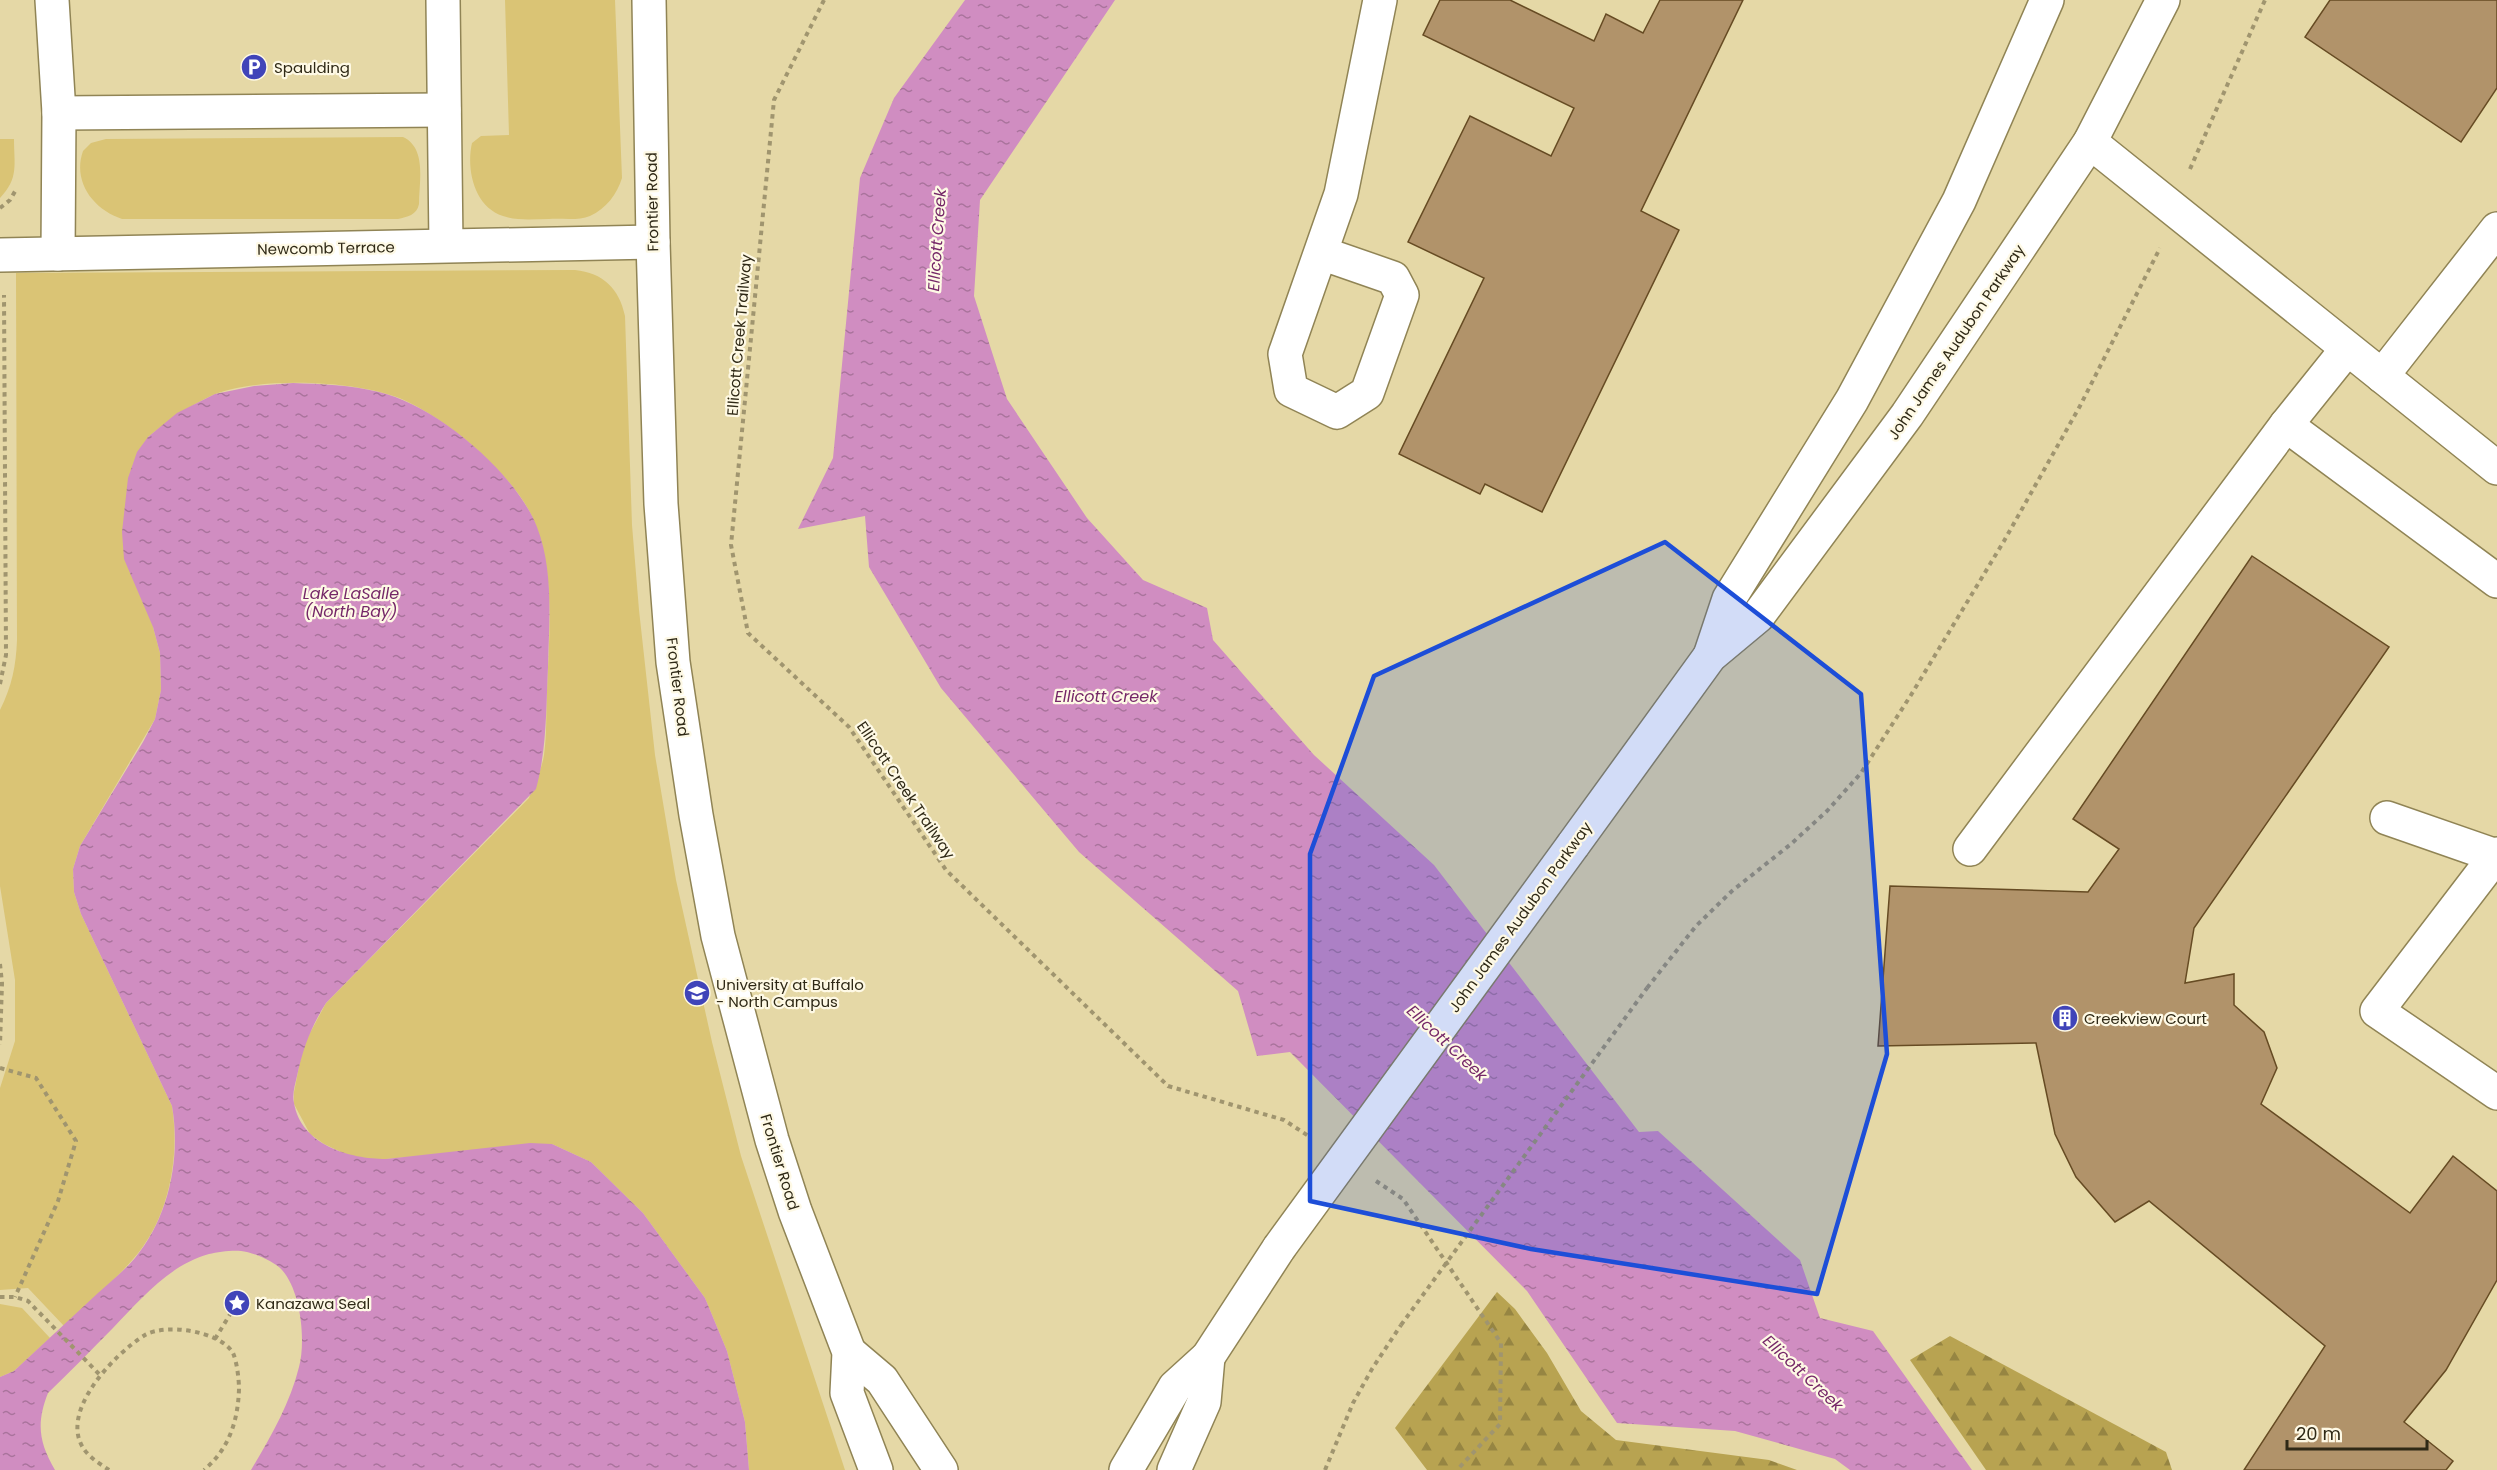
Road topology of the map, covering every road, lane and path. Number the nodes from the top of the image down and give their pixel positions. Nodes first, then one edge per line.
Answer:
1 (52, 0) edge
2 (442, 0) edge
3 (649, 0) edge
4 (824, 0) edge
5 (1380, 0) edge
6 (2047, 0) edge
7 (2163, 0) edge
8 (2265, 0) edge
9 (444, 110) junction
10 (59, 113) junction
11 (2090, 142) junction
12 (2172, 208) junction
13 (2497, 230) edge
14 (653, 242) junction
15 (446, 245) junction
16 (1321, 253) junction
17 (58, 254) junction
18 (2, 255) edge
19 (2347, 349) junction
20 (2382, 376) junction
21 (2286, 425) junction
22 (2495, 462) edge
23 (2497, 581) edge
24 (1710, 656) junction
25 (0, 684) edge
26 (2387, 818) dead end
27 (1970, 849) dead end
28 (2497, 856) edge
29 (0, 964) edge
30 (0, 1045) edge
31 (0, 1068) edge
32 (2497, 1092) edge
33 (1314, 1140) dead end
34 (1373, 1179) dead end
35 (0, 1297) edge
36 (15, 1297) junction
37 (237, 1303) dead end
38 (215, 1339) junction
39 (849, 1352) junction
40 (1208, 1357) junction
41 (99, 1374) junction
42 (109, 1470) edge
43 (204, 1470) edge
44 (876, 1470) edge
45 (941, 1470) edge
46 (1126, 1470) edge
47 (1174, 1470) edge
48 (1325, 1470) edge
49 (1457, 1470) edge

1 - 10 main road
2 - 9 main road
3 - 14 main road, Frontier Road
4 - 33 path, Ellicott Creek Trailway
5 - 16 main road
6 - 24 main road, John James Audubon Parkway
7 - 11 main road, John James Audubon Parkway
8 - 12 path
9 - 10 main road
9 - 15 main road
10 - 17 main road
11 - 12 main road
11 - 24 main road, John James Audubon Parkway
12 - 19 main road
12 - 48 path, bridge
13 - 20 main road
14 - 15 main road, Newcomb Terrace
14 - 39 main road, Frontier Road
15 - 17 main road, Newcomb Terrace
16 - 16 main road
17 - 18 main road, Newcomb Terrace
18 - 25 path
19 - 20 main road
19 - 21 main road
20 - 22 main road
21 - 23 main road
21 - 27 main road
24 - 40 main road, John James Audubon Parkway, bridge
26 - 28 main road
28 - 32 main road
29 - 30 path
31 - 36 path
34 - 49 path
35 - 36 path
36 - 41 path
37 - 38 path
38 - 41 path
38 - 43 path
39 - 44 main road, Frontier Road
39 - 45 main road, Frontier Road
40 - 46 main road, John James Audubon Parkway
40 - 47 main road, John James Audubon Parkway
41 - 42 path

